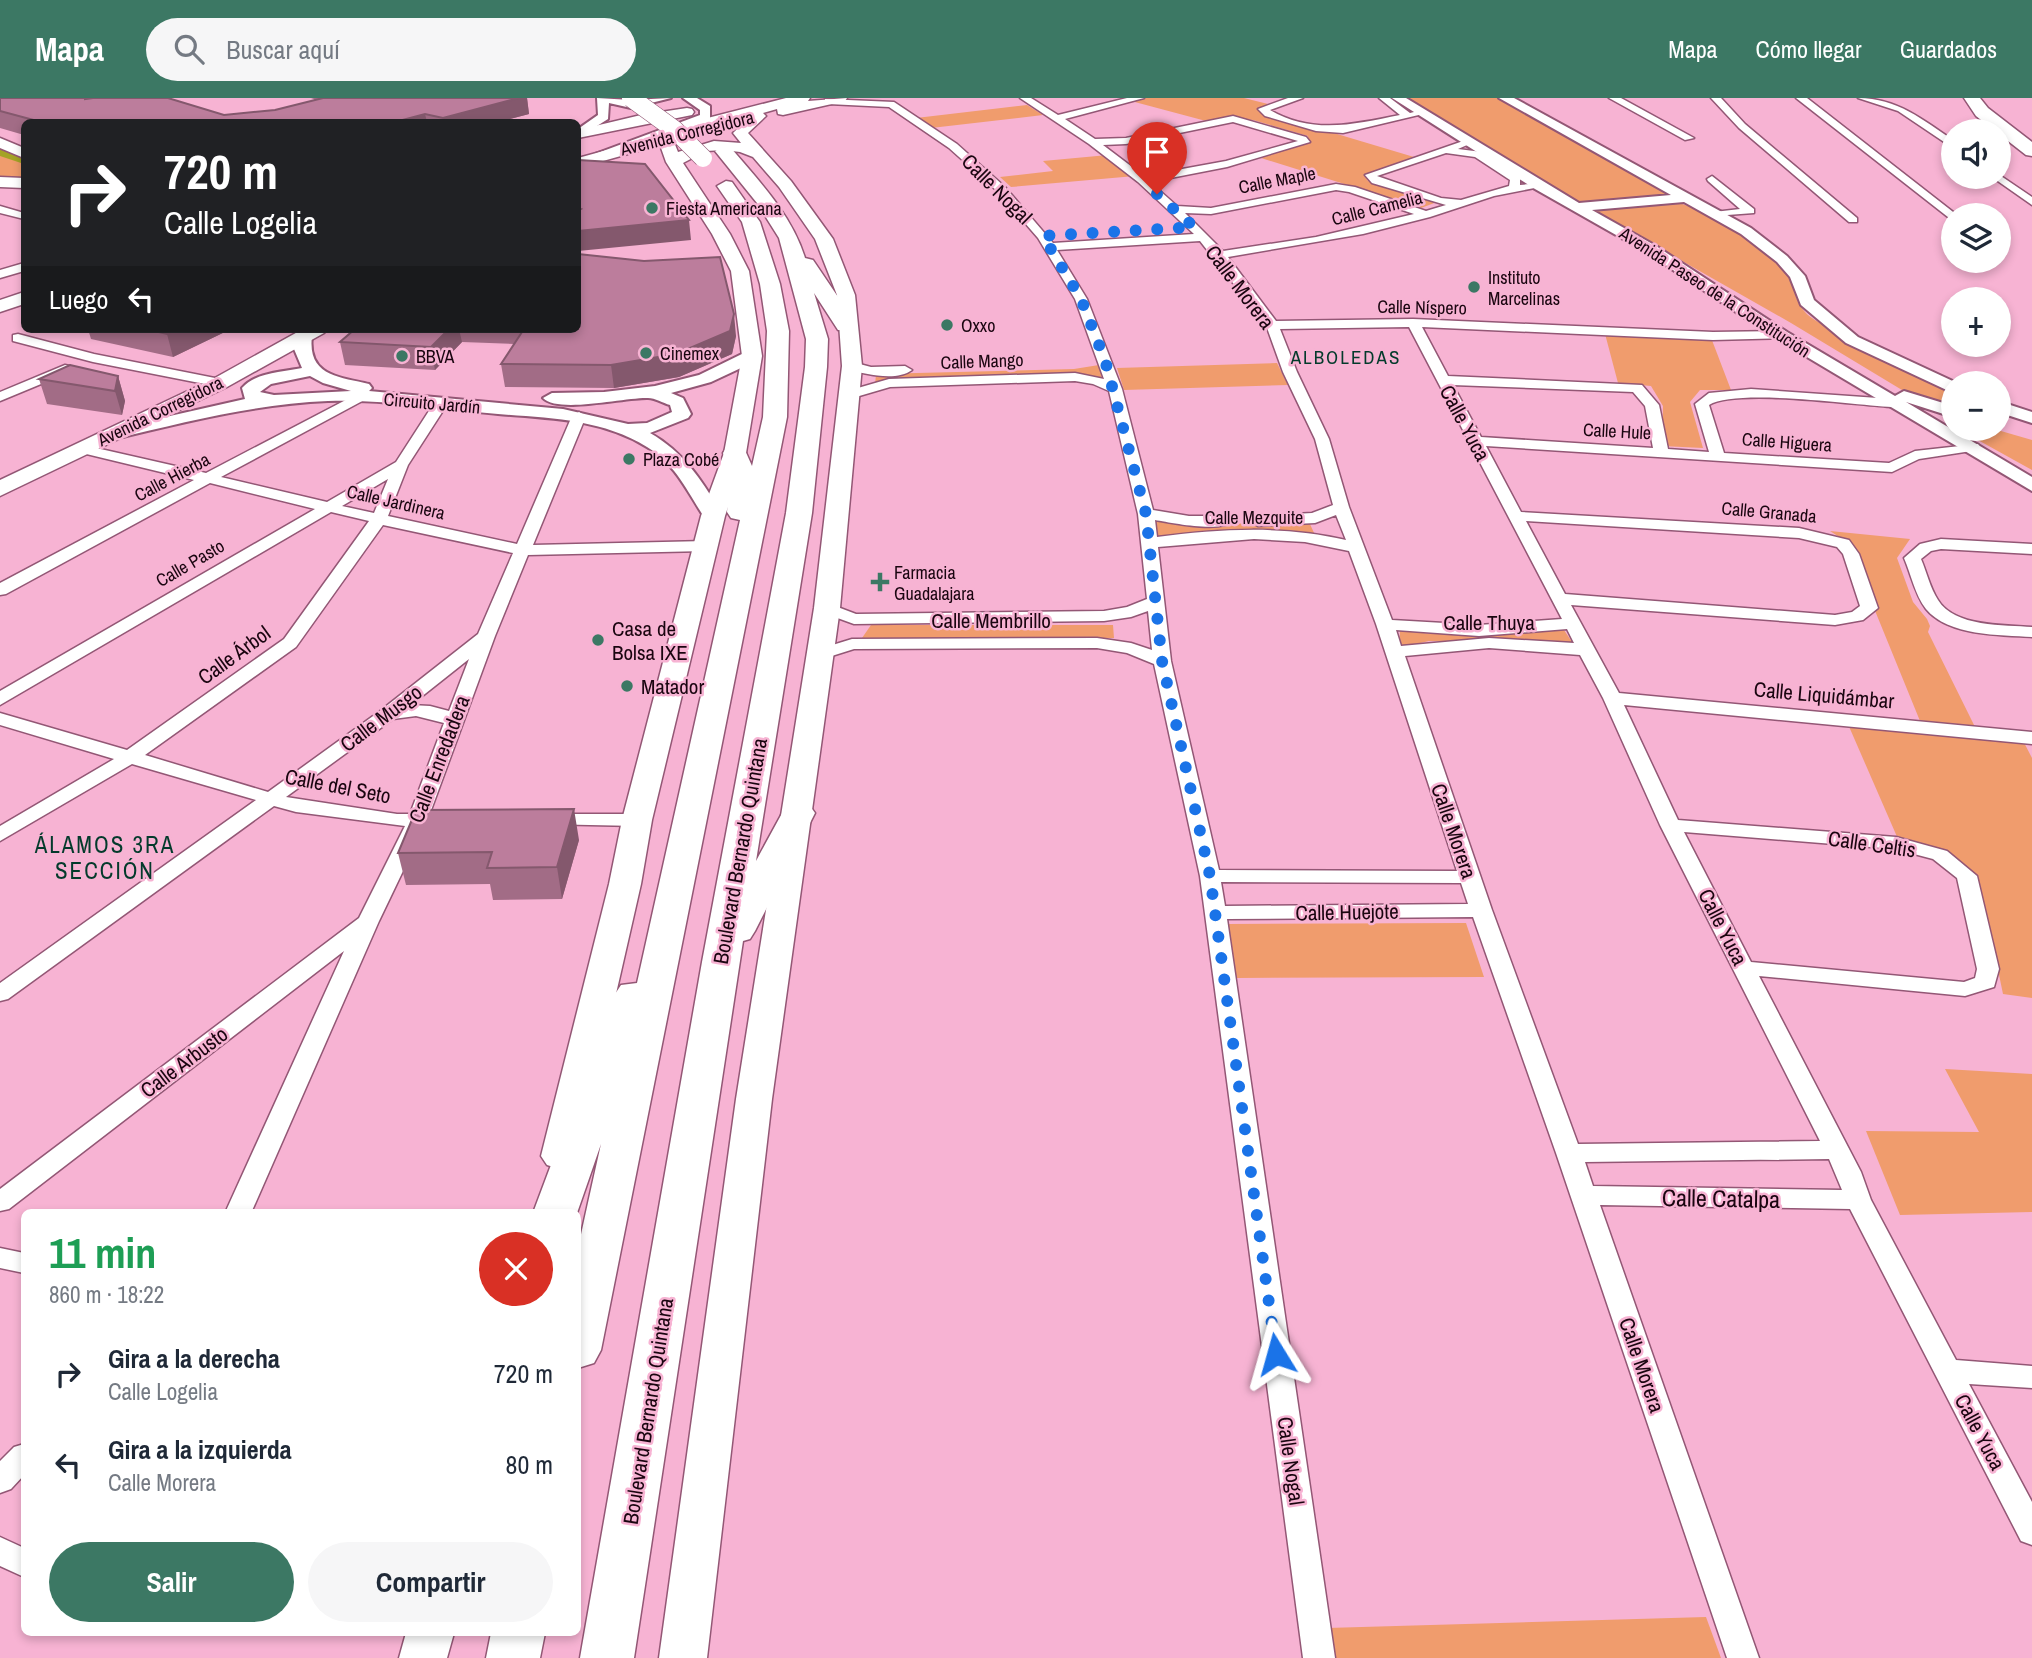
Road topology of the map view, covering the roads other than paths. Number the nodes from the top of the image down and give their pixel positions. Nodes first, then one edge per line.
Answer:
1 (603, 98) edge
2 (631, 98) edge
3 (657, 98) edge
4 (665, 98) edge
5 (689, 98) edge
6 (783, 98) edge
7 (801, 98) edge
8 (1025, 98) edge
9 (1044, 98) edge
10 (1139, 98) edge
11 (1298, 98) edge
12 (1384, 98) edge
13 (1398, 98) edge
14 (1505, 98) edge
15 (1614, 98) edge
16 (1716, 98) edge
17 (1801, 98) edge
18 (1863, 98) edge
19 (1972, 98) edge
20 (1994, 98) edge
21 (738, 99) edge
22 (834, 99) edge
23 (890, 101) edge
24 (1628, 102) edge
25 (1917, 105) dead end
26 (706, 110) junction
27 (1085, 111) junction
28 (1422, 113) junction
29 (759, 116) junction
30 (1408, 116) junction
31 (1058, 118) junction
32 (581, 132) edge
33 (1935, 132) junction
34 (581, 133) edge
35 (1941, 136) edge
36 (2032, 136) edge
37 (670, 137) junction
38 (1689, 138) dead end
39 (0, 141) edge
40 (1126, 141) junction
41 (1093, 142) junction
42 (1469, 142) junction
43 (21, 145) edge
44 (1440, 151) junction
45 (2032, 151) edge
46 (21, 152) edge
47 (588, 159) edge
48 (726, 160) junction
49 (676, 166) junction
50 (1177, 173) junction
51 (1712, 179) dead end
52 (1142, 180) junction
53 (0, 182) edge
54 (21, 183) edge
55 (1540, 186) junction
56 (1514, 187) junction
57 (2011, 187) edge
58 (1686, 198) junction
59 (2032, 202) edge
60 (1463, 203) junction
61 (1577, 207) junction
62 (0, 209) edge
63 (1173, 209) junction
64 (1941, 209) edge
65 (1211, 211) junction
66 (1718, 214) junction
67 (21, 215) edge
68 (1426, 215) junction
69 (1853, 220) dead end
70 (1198, 232) junction
71 (789, 239) junction
72 (1046, 242) junction
73 (1651, 249) junction
74 (1243, 252) junction
75 (1220, 255) junction
76 (734, 258) junction
77 (21, 268) edge
78 (0, 274) edge
79 (21, 299) edge
80 (0, 306) edge
81 (1413, 323) junction
82 (846, 325) junction
83 (1272, 325) junction
84 (31, 333) edge
85 (311, 333) edge
86 (1781, 335) junction
87 (752, 356) junction
88 (93, 358) junction
89 (1095, 363) junction
90 (852, 366) junction
91 (312, 372) junction
92 (984, 374) junction
93 (1442, 380) junction
94 (1941, 382) edge
95 (220, 383) junction
96 (1115, 389) junction
97 (654, 393) junction
98 (849, 395) junction
99 (361, 396) junction
100 (0, 397) edge
101 (275, 401) junction
102 (442, 403) junction
103 (1892, 403) junction
104 (2011, 405) edge
105 (2032, 407) edge
106 (1941, 408) edge
107 (2011, 409) edge
108 (579, 416) junction
109 (2032, 418) edge
110 (2011, 428) edge
111 (628, 429) junction
112 (113, 434) junction
113 (2032, 434) edge
114 (1474, 441) junction
115 (1973, 447) junction
116 (83, 449) junction
117 (735, 453) junction
118 (1661, 453) junction
119 (1718, 457) junction
120 (401, 465) junction
121 (211, 478) junction
122 (2032, 485) edge
123 (0, 489) edge
124 (329, 506) junction
125 (1341, 507) junction
126 (1146, 514) junction
127 (713, 516) junction
128 (1517, 516) junction
129 (379, 519) junction
130 (748, 538) junction
131 (1150, 543) junction
132 (706, 546) junction
133 (1357, 548) junction
134 (2032, 549) edge
135 (523, 550) junction
136 (0, 590) edge
137 (1559, 599) junction
138 (1156, 601) junction
139 (827, 608) junction
140 (948, 618) junction
141 (1572, 622) junction
142 (1385, 624) junction
143 (2032, 632) edge
144 (486, 636) junction
145 (951, 643) junction
146 (1585, 650) junction
147 (1394, 653) junction
148 (819, 655) junction
149 (1162, 661) junction
150 (1612, 698) junction
151 (0, 699) edge
152 (387, 715) junction
153 (0, 719) edge
154 (453, 720) junction
155 (2032, 738) edge
156 (130, 757) junction
157 (274, 797) junction
158 (798, 813) junction
159 (418, 819) junction
160 (446, 819) edge
161 (527, 820) edge
162 (637, 820) junction
163 (1670, 825) junction
164 (0, 835) edge
165 (678, 872) junction
166 (1210, 876) junction
167 (1469, 877) junction
168 (1480, 910) junction
169 (1214, 913) junction
170 (368, 921) junction
171 (721, 962) junction
172 (1745, 968) junction
173 (0, 994) edge
174 (1836, 1150) junction
175 (1569, 1153) junction
176 (1583, 1195) junction
177 (1858, 1200) junction
178 (0, 1202) edge
179 (240, 1209) edge
180 (548, 1209) edge
181 (556, 1209) edge
182 (0, 1258) edge
183 (21, 1262) edge
184 (581, 1336) edge
185 (1948, 1371) junction
186 (2032, 1377) edge
187 (21, 1459) edge
188 (0, 1480) edge
189 (2032, 1532) edge
190 (0, 1550) edge
191 (21, 1562) edge
192 (429, 1636) edge
193 (517, 1636) edge
194 (423, 1658) edge
195 (513, 1658) edge
196 (607, 1658) edge
197 (683, 1658) edge
198 (1319, 1658) edge
199 (1744, 1658) edge

1 - 4 street
1 - 32 street
2 - 48 main road, Boulevard Bernardo Quintana, bridge
3 - 48 main road, Boulevard Bernardo Quintana
5 - 26 street
6 - 21 main road
7 - 26 main road, Avenida Corregidora
7 - 37 main road
8 - 31 street, Calle Morera
9 - 27 street
10 - 27 street
11 - 30 street
12 - 30 street
13 - 28 street, Avenida Paseo de la Constitución
14 - 58 street, Avenida Paseo de la Constitución
15 - 24 street
16 - 69 street
17 - 64 street
18 - 33 street
19 - 45 highway
20 - 36 highway
22 - 23 street, Calle Nogal
22 - 29 main road, Avenida Corregidora
23 - 72 street, Calle Nogal
24 - 38 street
25 - 33 street
26 - 34 main road, Avenida Corregidora
26 - 47 street
27 - 31 street
28 - 30 street
28 - 42 street, Avenida Paseo de la Constitución
29 - 37 main road, Avenida Corregidora
29 - 48 main road, Boulevard Bernardo Quintana
31 - 41 street, Calle Morera
33 - 35 street
37 - 47 main road, Avenida Corregidora
37 - 49 main road
39 - 43 main road
39 - 46 main road
40 - 41 street
40 - 50 street
40 - 50 street
41 - 52 street, Calle Morera
42 - 44 street
42 - 55 street, Avenida Paseo de la Constitución
44 - 56 street
44 - 60 street
47 - 49 main road
48 - 49 main road
48 - 71 main road, Boulevard Bernardo Quintana
48 - 76 main road
48 - 82 main road, Boulevard Bernardo Quintana
48 - 130 main road, Boulevard Bernardo Quintana
49 - 76 main road
50 - 52 street
51 - 66 street
52 - 63 street, Calle Morera
53 - 54 main road
55 - 56 street, Calle Camelia
55 - 61 street, Avenida Paseo de la Constitución
56 - 60 street, Calle Camelia
57 - 59 street
58 - 61 street
58 - 66 street, Avenida Paseo de la Constitución
60 - 68 street, Calle Camelia
61 - 73 street, Avenida Paseo de la Constitución
62 - 67 street
63 - 65 street, Calle Maple
63 - 70 street, Calle Morera
65 - 68 street, Calle Maple
65 - 74 street
66 - 94 street, Avenida Paseo de la Constitución
68 - 74 street, Calle Camelia
70 - 72 street
70 - 75 street, Calle Morera
71 - 82 main road
71 - 171 main road, Boulevard Bernardo Quintana
72 - 89 street, Calle Nogal
73 - 86 street, Avenida Paseo de la Constitución
73 - 106 street
74 - 75 street, Calle Camelia
75 - 83 street, Calle Morera
76 - 87 main road
77 - 78 street
79 - 80 main road
81 - 83 street, Calle Níspero
81 - 86 street, Calle Níspero
81 - 93 street, Calle Yuca
82 - 90 main road, Boulevard Bernardo Quintana
83 - 125 street, Calle Morera
84 - 88 street
85 - 91 street
85 - 95 main road, Avenida Corregidora
86 - 103 street, Avenida Paseo de la Constitución
87 - 97 street, Circuito Jardín
87 - 117 main road
88 - 95 street
88 - 100 street
89 - 92 street, Calle Mango
89 - 96 street, Calle Nogal
90 - 92 street, Calle Mango
90 - 98 main road, Boulevard Bernardo Quintana
91 - 97 street, Circuito Jardín
91 - 101 street
92 - 96 street, Calle Mango
92 - 98 street, Calle Mango
93 - 114 street, Calle Yuca
93 - 118 street, Calle Hule
95 - 112 main road, Avenida Corregidora
96 - 126 street, Calle Nogal
97 - 111 street
98 - 139 main road, Boulevard Bernardo Quintana
99 - 101 street, Circuito Jardín
99 - 102 street, Circuito Jardín
99 - 121 street, Calle Hierba
101 - 112 street, Circuito Jardín
102 - 108 street, Circuito Jardín
102 - 120 street, Calle Árbol
103 - 115 street, Avenida Paseo de la Constitución
103 - 119 street, Calle Higuera
104 - 105 street
107 - 109 street
108 - 111 street, Circuito Jardín
108 - 135 street, Calle Enredadera
110 - 113 street
111 - 127 street, Circuito Jardín
112 - 116 main road, Avenida Corregidora
114 - 118 street, Calle Hule
114 - 128 street, Calle Yuca
115 - 119 street, Calle Higuera
115 - 122 street, Avenida Paseo de la Constitución
116 - 121 street, Calle Jardinera
116 - 123 main road, Avenida Corregidora
117 - 127 main road
117 - 130 main road
118 - 119 street
120 - 124 street, Calle Pasto
120 - 129 street, Calle Árbol
121 - 124 street, Calle Jardinera
121 - 136 street, Calle Hierba
124 - 129 street, Calle Jardinera
124 - 151 street, Calle Pasto
125 - 126 street, Calle Mezquite
125 - 133 street, Calle Morera
126 - 131 street, Calle Nogal
127 - 132 main road
128 - 137 street, Calle Yuca
128 - 137 street, Calle Granada
129 - 135 street, Calle Jardinera
129 - 156 street, Calle Árbol
130 - 165 main road, Boulevard Bernardo Quintana
131 - 133 street, Calle Mezquite
131 - 138 street, Calle Nogal
132 - 135 street, Calle Jardinera
132 - 162 main road
133 - 142 street, Calle Morera
134 - 143 street
135 - 144 street, Calle Enredadera
137 - 141 street, Calle Yuca
138 - 140 street, Calle Membrillo
138 - 149 street, Calle Nogal
139 - 140 street, Calle Membrillo
139 - 148 main road, Boulevard Bernardo Quintana
140 - 145 street
141 - 142 street, Calle Thuya
141 - 146 street, Calle Yuca
142 - 147 street, Calle Morera
144 - 152 street, Calle Musgo
144 - 154 street, Calle Enredadera
145 - 148 street, Calle Membrillo
145 - 149 street, Calle Membrillo
146 - 147 street, Calle Thuya
146 - 150 street, Calle Yuca
147 - 167 street, Calle Morera
148 - 158 main road, Boulevard Bernardo Quintana
149 - 166 street, Calle Nogal
150 - 155 street, Calle Liquidámbar
150 - 163 street, Calle Yuca
152 - 154 street
152 - 157 street, Calle Musgo
153 - 156 street, Calle del Seto
154 - 159 street, Calle Enredadera
156 - 157 street, Calle del Seto
156 - 164 street, Calle Árbol
157 - 159 street, Calle del Seto
157 - 173 street, Calle Musgo
158 - 171 main road
158 - 197 main road, Boulevard Bernardo Quintana
159 - 160 street, Calle del Seto
159 - 170 street, Calle Enredadera
161 - 162 street
162 - 180 main road
163 - 172 street, Calle Yuca
163 - 172 street, Calle Celtis
165 - 181 main road
165 - 184 main road, Boulevard Bernardo Quintana
166 - 167 street, Calle Huejote
166 - 169 street, Calle Nogal
167 - 168 street, Calle Morera
168 - 169 street, Calle Huejote
168 - 175 street, Calle Morera
169 - 198 street, Calle Nogal
170 - 178 street, Calle Arbusto
170 - 179 street, Calle Enredadera
171 - 196 main road, Boulevard Bernardo Quintana
172 - 174 street, Calle Yuca
174 - 175 street, Calle Catalpa
174 - 177 street, Calle Yuca
175 - 176 street, Calle Morera
176 - 177 street, Calle Catalpa
176 - 199 street, Calle Morera
177 - 185 street, Calle Yuca
182 - 183 street
185 - 186 street
185 - 189 street, Calle Yuca
187 - 188 street
190 - 191 street
192 - 194 main road
193 - 195 main road

